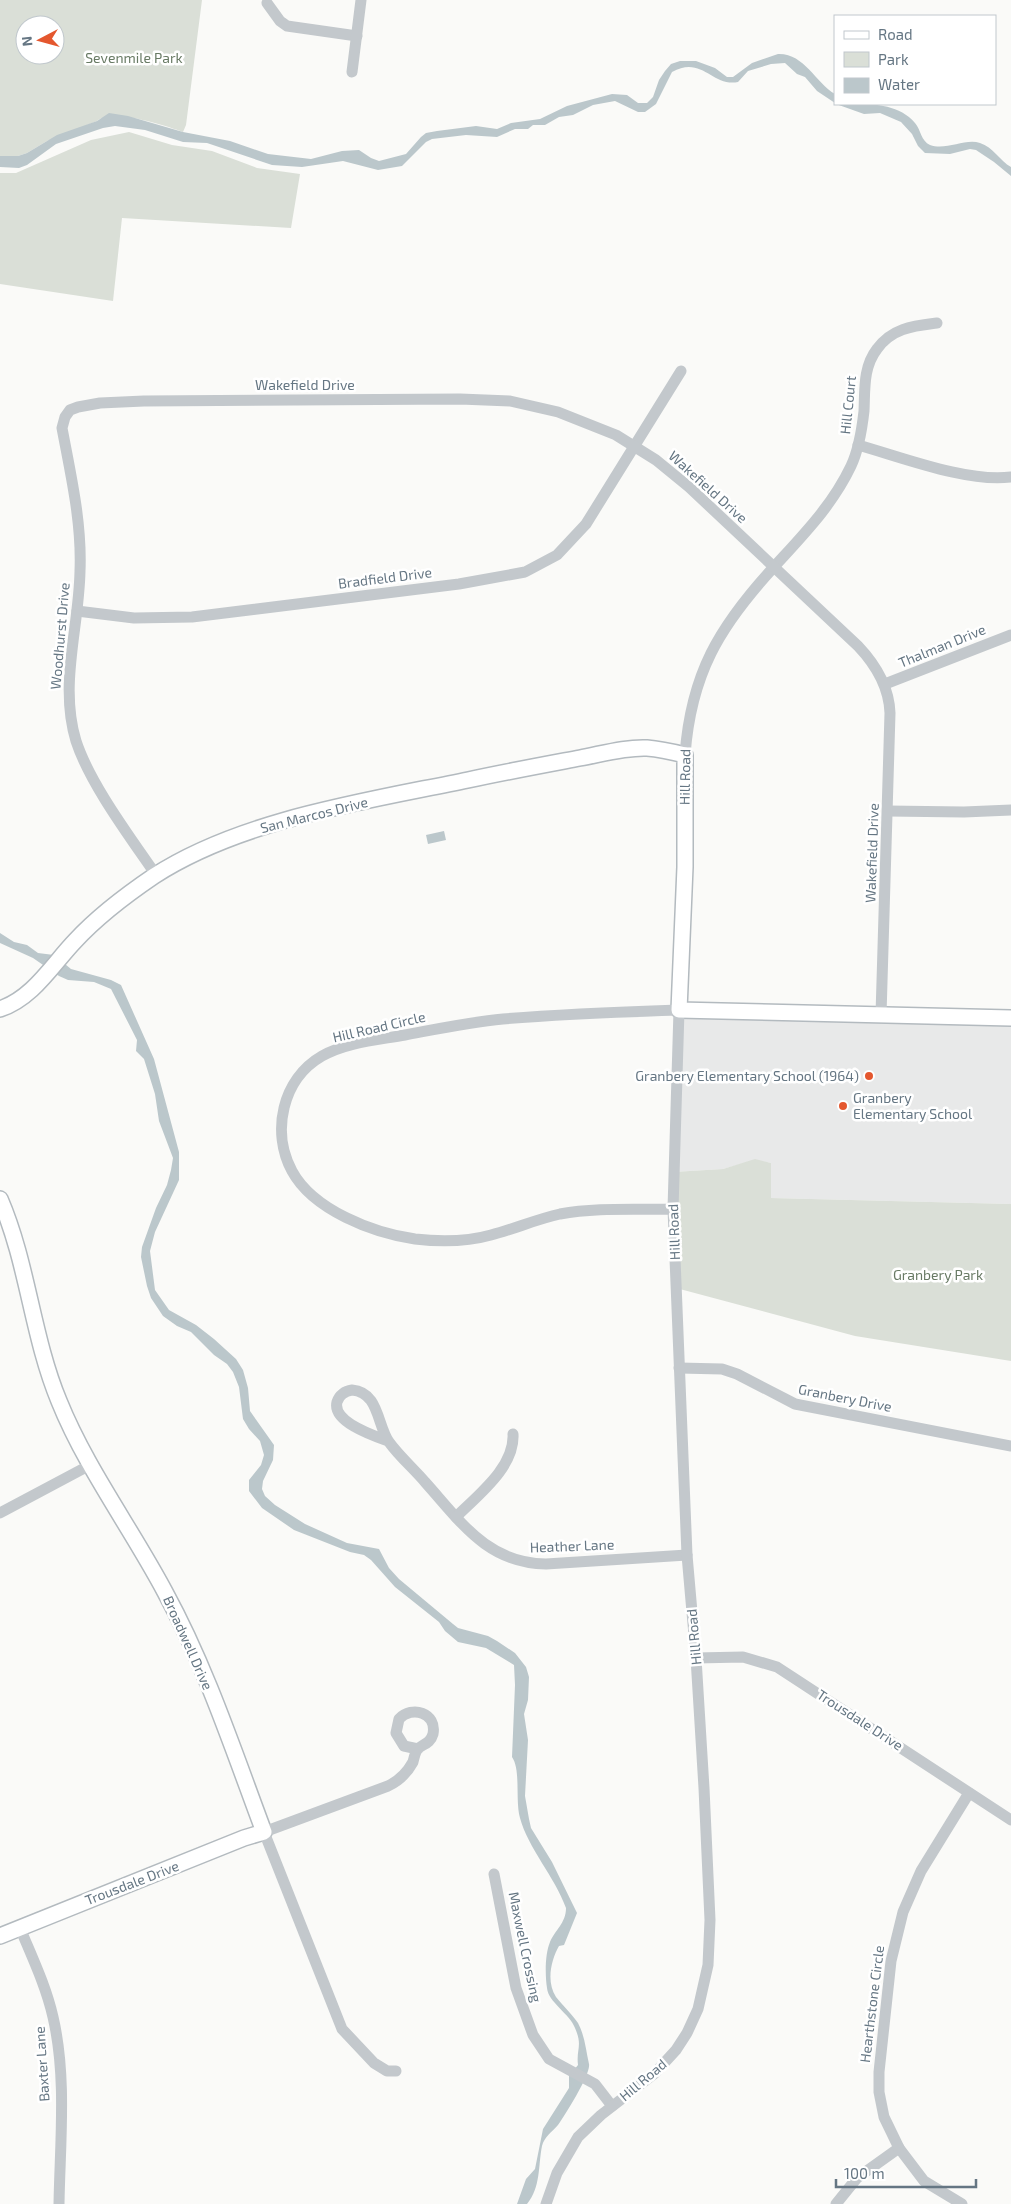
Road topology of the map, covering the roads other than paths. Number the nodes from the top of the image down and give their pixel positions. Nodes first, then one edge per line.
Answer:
1 (361, 0) edge
2 (267, 3) dead end
3 (356, 36) junction
4 (352, 72) dead end
5 (937, 323) dead end
6 (681, 371) dead end
7 (70, 410) joint
8 (634, 445) junction
9 (858, 445) junction
10 (1011, 477) edge
11 (773, 568) junction
12 (77, 611) junction
13 (1011, 634) edge
14 (884, 684) junction
15 (685, 755) junction
16 (1011, 810) edge
17 (888, 811) junction
18 (156, 876) junction
19 (0, 1009) edge
20 (679, 1010) junction
21 (881, 1015) junction
22 (1011, 1018) edge
23 (0, 1198) edge
24 (673, 1210) junction
25 (679, 1368) junction
26 (513, 1434) dead end
27 (388, 1441) junction
28 (1011, 1446) edge
29 (92, 1464) junction
30 (0, 1513) edge
31 (456, 1517) junction
32 (687, 1556) junction
33 (696, 1658) junction
34 (418, 1749) dead end
35 (970, 1793) junction
36 (1011, 1820) edge
37 (264, 1832) junction
38 (494, 1874) dead end
39 (20, 1928) junction
40 (0, 1936) edge
41 (396, 2071) dead end
42 (612, 2106) junction
43 (899, 2148) junction
44 (59, 2204) edge
45 (546, 2204) edge
46 (836, 2204) edge
47 (962, 2204) edge

1 - 3 street
2 - 3 street
3 - 4 street
5 - 9 street, Hill Court
6 - 8 street, Bradfield Drive
7 - 8 street, Wakefield Drive
7 - 12 street, Woodhurst Drive
8 - 11 street, Wakefield Drive
8 - 12 street, Bradfield Drive
9 - 10 street, Hill Court
9 - 11 street, Hill Court
11 - 14 street, Wakefield Drive
11 - 15 street, Hill Road
12 - 18 street, Woodhurst Drive
13 - 14 street, Thalman Drive
14 - 17 street, Wakefield Drive
15 - 18 street, San Marcos Drive
15 - 20 street, Hill Road
16 - 17 street
17 - 21 street, Wakefield Drive
18 - 19 street, San Marcos Drive
20 - 21 street
20 - 24 street, Hill Road
20 - 24 street, Hill Road Circle
21 - 22 street
23 - 29 street, Broadwell Drive
24 - 25 street, Hill Road
25 - 28 street, Granbery Drive
25 - 32 street, Hill Road
26 - 31 street
27 - 27 street, Heather Lane
27 - 31 street, Heather Lane
29 - 30 street
29 - 37 street, Broadwell Drive
31 - 32 street, Heather Lane
32 - 33 street, Hill Road
33 - 35 street, Trousdale Drive
33 - 42 street, Hill Road
34 - 37 street
35 - 36 street, Trousdale Drive
35 - 43 street, Hearthstone Circle
37 - 39 street, Trousdale Drive
37 - 41 street, Broadwell Drive
38 - 42 street, Maxwell Crossing
39 - 40 street, Trousdale Drive
39 - 44 street, Baxter Lane
42 - 45 street, Hill Road
43 - 46 street
43 - 47 street, Hearthstone Circle

